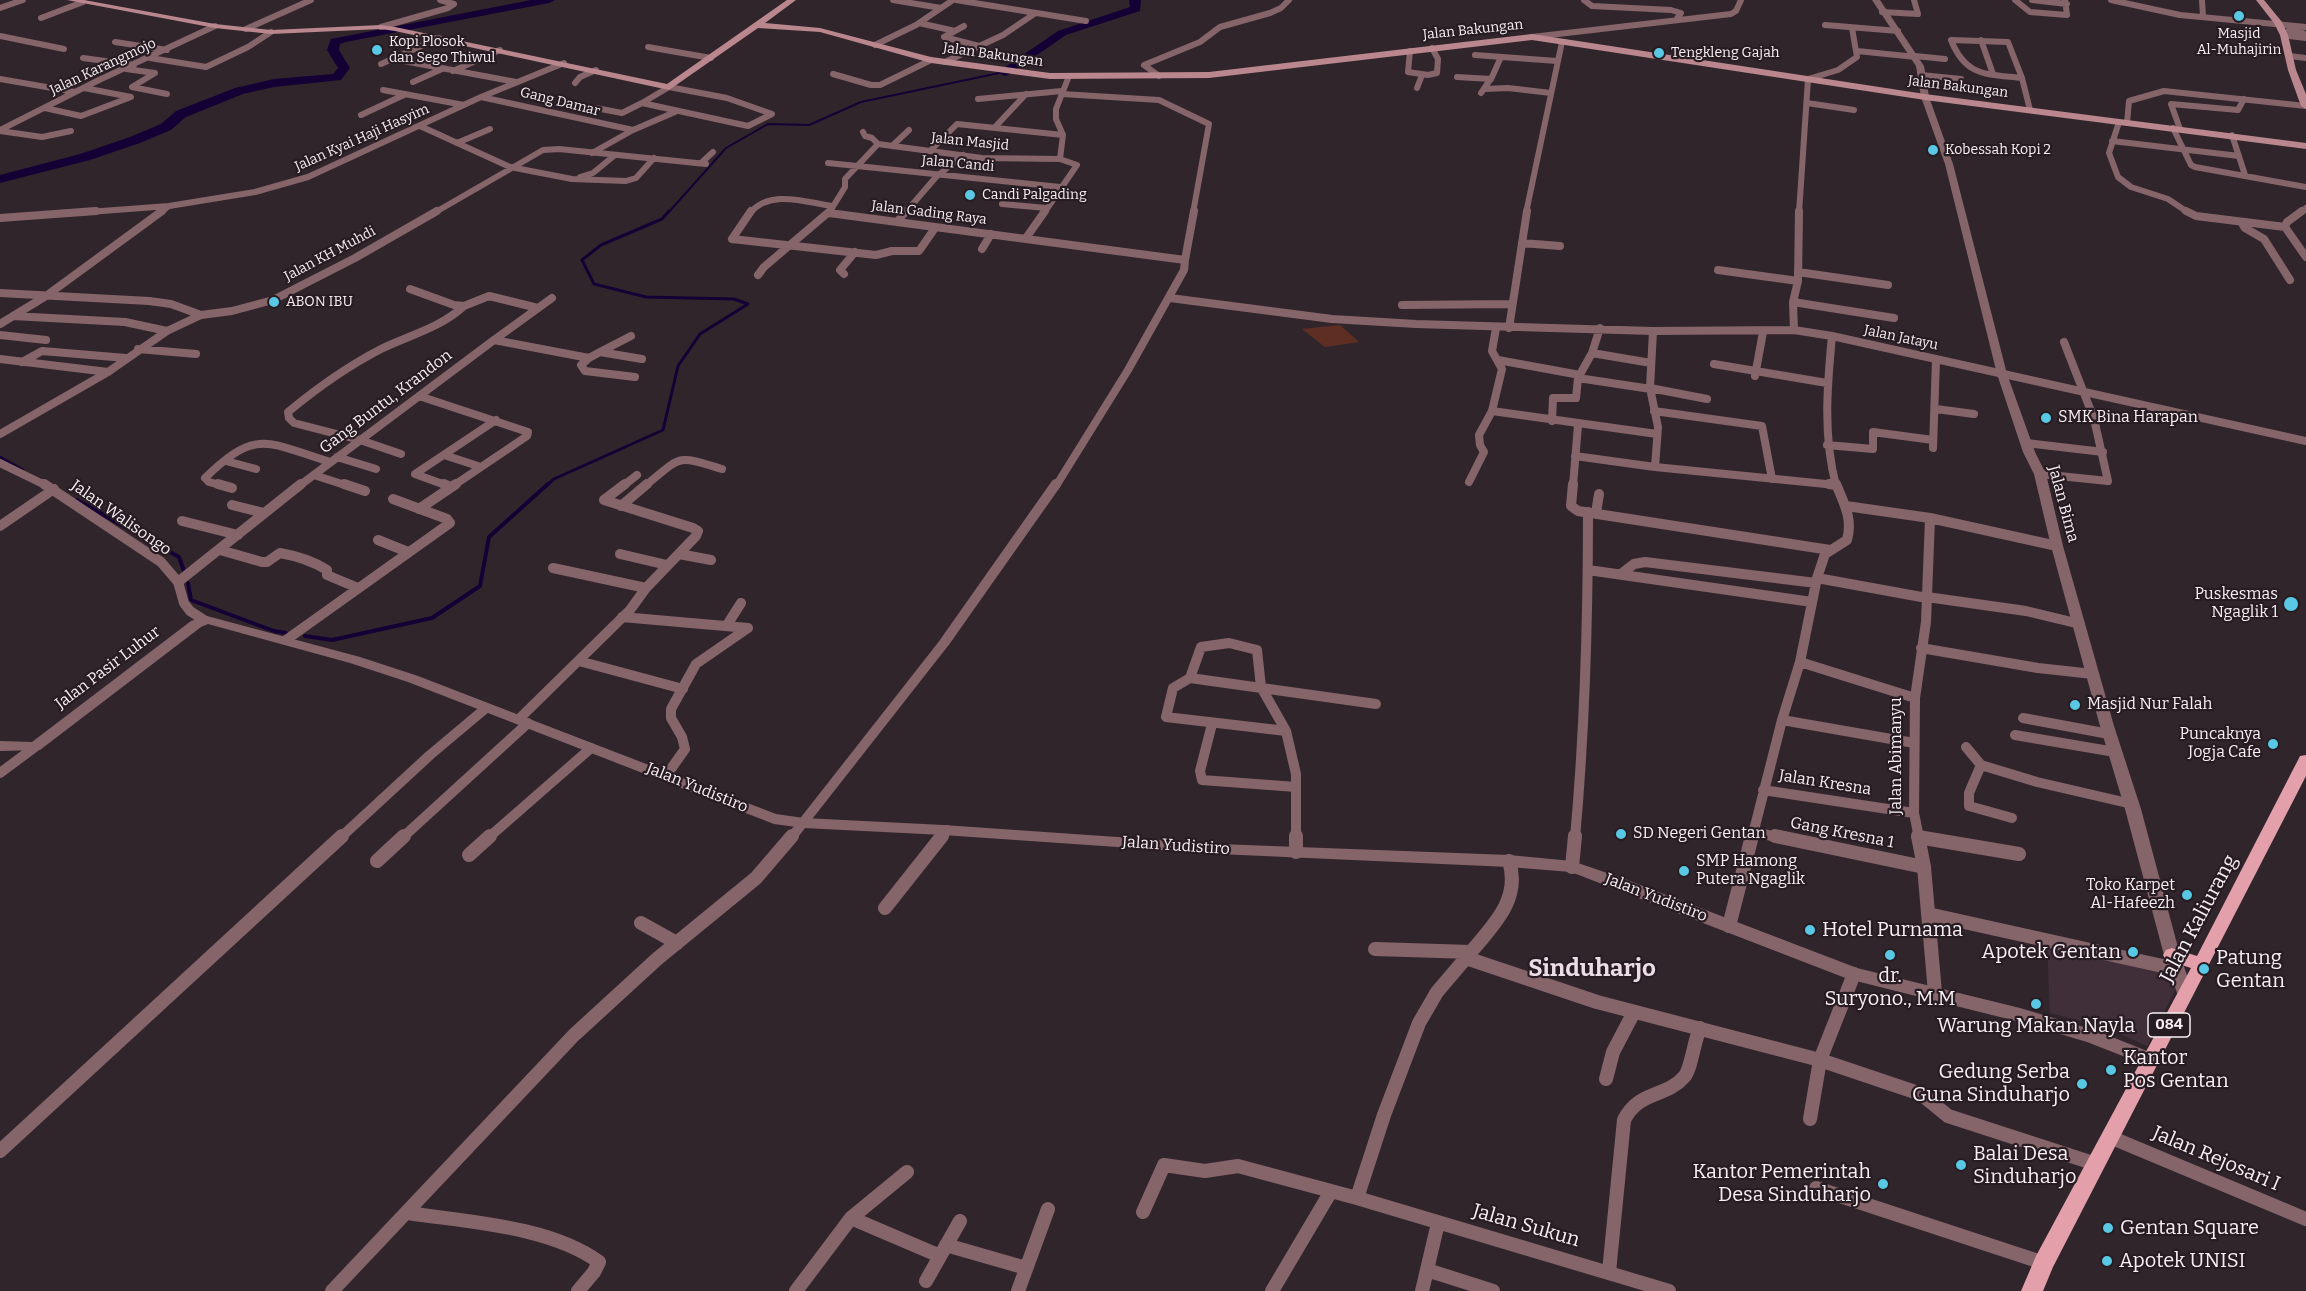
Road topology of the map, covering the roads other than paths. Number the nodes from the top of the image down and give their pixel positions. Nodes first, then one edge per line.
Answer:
1 (23, 0) edge
2 (71, 0) edge
3 (311, 0) edge
4 (444, 0) edge
5 (792, 0) edge
6 (893, 0) edge
7 (955, 0) edge
8 (1289, 0) edge
9 (1584, 0) edge
10 (1741, 0) edge
11 (1876, 0) edge
12 (1914, 0) edge
13 (2015, 0) edge
14 (2032, 0) edge
15 (2202, 0) edge
16 (2260, 0) edge
17 (83, 2) junction
18 (2066, 2) edge
19 (2115, 2) edge
20 (1617, 3) edge
21 (941, 8) junction
22 (0, 9) edge
23 (1881, 12) junction
24 (1034, 14) junction
25 (2203, 16) junction
26 (41, 18) dead end
27 (1676, 20) junction
28 (1086, 21) dead end
29 (2278, 22) junction
30 (920, 23) junction
31 (758, 25) junction
32 (1825, 25) dead end
33 (215, 26) junction
34 (964, 26) dead end
35 (381, 27) junction
36 (2306, 27) edge
37 (1852, 28) junction
38 (246, 29) junction
39 (955, 31) junction
40 (1898, 31) junction
41 (271, 32) junction
42 (0, 36) edge
43 (439, 38) junction
44 (1550, 38) junction
45 (1981, 40) junction
46 (115, 42) dead end
47 (1562, 42) junction
48 (875, 45) junction
49 (979, 46) junction
50 (648, 47) dead end
51 (1432, 48) junction
52 (64, 49) dead end
53 (168, 50) junction
54 (500, 50) junction
55 (1410, 51) junction
56 (1857, 51) junction
57 (1474, 55) dead end
58 (2289, 56) junction
59 (1501, 57) junction
60 (1916, 57) junction
61 (83, 58) dead end
62 (150, 58) junction
63 (711, 58) junction
64 (2306, 58) edge
65 (393, 59) junction
66 (1945, 59) dead end
67 (931, 60) junction
68 (1557, 61) junction
69 (945, 62) junction
70 (564, 63) junction
71 (381, 64) dead end
72 (134, 65) junction
73 (126, 69) junction
74 (442, 69) junction
75 (596, 70) junction
76 (452, 71) junction
77 (833, 74) dead end
78 (1993, 74) junction
79 (1422, 75) junction
80 (1921, 75) junction
81 (1070, 76) junction
82 (1159, 76) junction
83 (1457, 77) dead end
84 (2023, 78) junction
85 (0, 79) edge
86 (1961, 79) dead end
87 (1491, 80) junction
88 (1808, 80) junction
89 (413, 82) dead end
90 (516, 82) junction
91 (574, 83) dead end
92 (669, 87) junction
93 (84, 88) junction
94 (1417, 88) dead end
95 (383, 90) dead end
96 (75, 92) junction
97 (1062, 92) junction
98 (1551, 93) junction
99 (167, 94) dead end
100 (406, 94) junction
101 (1026, 94) junction
102 (481, 97) junction
103 (1925, 97) junction
104 (534, 99) dead end
105 (978, 99) dead end
106 (2244, 99) junction
107 (642, 103) junction
108 (1807, 103) junction
109 (522, 104) junction
110 (464, 105) junction
111 (2306, 106) edge
112 (45, 108) junction
113 (596, 108) dead end
114 (1854, 110) dead end
115 (2030, 110) junction
116 (675, 112) junction
117 (361, 115) dead end
118 (2123, 122) junction
119 (420, 126) junction
120 (995, 127) junction
121 (490, 129) dead end
122 (2177, 129) junction
123 (0, 130) edge
124 (633, 130) junction
125 (909, 130) dead end
126 (71, 131) dead end
127 (863, 132) dead end
128 (1063, 135) junction
129 (2232, 135) junction
130 (2112, 141) junction
131 (457, 143) junction
132 (878, 144) junction
133 (892, 146) junction
134 (2306, 146) edge
135 (931, 150) junction
136 (2186, 151) junction
137 (713, 152) dead end
138 (592, 153) junction
139 (963, 154) junction
140 (615, 155) junction
141 (2239, 156) junction
142 (654, 159) junction
143 (1060, 159) junction
144 (828, 163) dead end
145 (510, 167) junction
146 (854, 167) junction
147 (939, 175) junction
148 (2244, 175) junction
149 (572, 179) junction
150 (1060, 187) junction
151 (2306, 187) edge
152 (1002, 204) dead end
153 (169, 206) junction
154 (1046, 208) junction
155 (2306, 208) edge
156 (831, 210) junction
157 (0, 218) edge
158 (897, 222) junction
159 (2241, 222) junction
160 (2285, 227) junction
161 (936, 228) junction
162 (991, 234) junction
163 (1026, 238) junction
164 (1522, 243) junction
165 (793, 244) junction
166 (1560, 246) dead end
167 (982, 249) dead end
168 (855, 252) junction
169 (2306, 257) edge
170 (1185, 260) junction
171 (1718, 270) dead end
172 (1798, 272) junction
173 (844, 274) dead end
174 (758, 275) dead end
175 (2290, 280) dead end
176 (1798, 281) junction
177 (1888, 285) dead end
178 (410, 289) dead end
179 (0, 294) edge
180 (46, 296) junction
181 (1170, 297) junction
182 (552, 298) dead end
183 (1792, 302) junction
184 (1511, 304) junction
185 (1402, 305) dead end
186 (464, 306) junction
187 (538, 308) junction
188 (201, 315) junction
189 (13, 316) junction
190 (1894, 318) dead end
191 (0, 324) edge
192 (1496, 328) junction
193 (1509, 328) junction
194 (1600, 328) junction
195 (1794, 330) junction
196 (167, 331) junction
197 (1653, 331) junction
198 (1763, 332) junction
199 (0, 335) edge
200 (630, 336) dead end
201 (1832, 336) junction
202 (46, 340) dead end
203 (494, 340) junction
204 (2064, 342) dead end
205 (138, 349) junction
206 (600, 352) junction
207 (1592, 353) junction
208 (196, 354) dead end
209 (126, 358) junction
210 (589, 358) junction
211 (0, 359) edge
212 (642, 359) dead end
213 (1936, 359) junction
214 (1498, 360) junction
215 (22, 362) junction
216 (1651, 363) junction
217 (1714, 364) dead end
218 (108, 372) junction
219 (1755, 373) junction
220 (2002, 374) junction
221 (635, 377) dead end
222 (1579, 377) junction
223 (1827, 383) junction
224 (1650, 389) junction
225 (2082, 391) junction
226 (419, 396) junction
227 (1707, 399) dead end
228 (1936, 409) junction
229 (1492, 411) junction
230 (1654, 411) junction
231 (1974, 414) dead end
232 (496, 420) junction
233 (1552, 421) junction
234 (1578, 425) junction
235 (0, 434) edge
236 (1657, 434) junction
237 (360, 440) junction
238 (2306, 441) edge
239 (2026, 443) junction
240 (1827, 445) junction
241 (2103, 452) junction
242 (401, 454) dead end
243 (444, 455) junction
244 (1575, 456) junction
245 (334, 459) junction
246 (226, 461) junction
247 (0, 463) edge
248 (481, 467) junction
249 (1655, 467) junction
250 (256, 469) dead end
251 (376, 469) dead end
252 (722, 469) dead end
253 (2040, 474) junction
254 (314, 475) junction
255 (637, 475) dead end
256 (1773, 479) junction
257 (1469, 482) dead end
258 (1836, 485) junction
259 (451, 487) junction
260 (232, 488) dead end
261 (54, 489) junction
262 (365, 491) dead end
263 (1599, 494) dead end
264 (393, 499) dead end
265 (232, 505) dead end
266 (621, 506) junction
267 (1846, 506) junction
268 (419, 508) junction
269 (264, 513) junction
270 (1592, 513) junction
271 (1930, 518) junction
272 (182, 521) dead end
273 (0, 526) edge
274 (238, 536) junction
275 (378, 540) dead end
276 (2057, 546) junction
277 (220, 550) junction
278 (1830, 550) junction
279 (408, 552) junction
280 (620, 554) dead end
281 (679, 554) junction
282 (711, 560) dead end
283 (667, 565) junction
284 (553, 568) dead end
285 (1588, 570) junction
286 (1621, 574) junction
287 (1817, 581) junction
288 (177, 582) junction
289 (357, 588) junction
290 (646, 588) junction
291 (1927, 598) junction
292 (1812, 602) junction
293 (741, 603) dead end
294 (622, 617) junction
295 (204, 620) junction
296 (2080, 624) junction
297 (727, 625) junction
298 (286, 640) junction
299 (1921, 648) junction
300 (579, 661) junction
301 (1800, 662) junction
302 (2093, 674) junction
303 (1190, 678) junction
304 (1261, 687) junction
305 (683, 689) junction
306 (1915, 698) junction
307 (1376, 704) dead end
308 (486, 708) junction
309 (2023, 718) dead end
310 (1782, 720) junction
311 (524, 721) junction
312 (1212, 724) junction
313 (1286, 731) junction
314 (2109, 734) junction
315 (2015, 735) dead end
316 (1914, 743) junction
317 (0, 746) edge
318 (35, 747) junction
319 (1966, 747) dead end
320 (591, 748) junction
321 (2115, 752) junction
322 (2305, 764) edge
323 (1981, 765) junction
324 (0, 772) edge
325 (666, 776) junction
326 (1296, 786) junction
327 (1763, 790) junction
328 (2132, 804) junction
329 (1914, 813) junction
330 (2012, 818) dead end
331 (804, 823) junction
332 (947, 830) junction
333 (1753, 832) junction
334 (1918, 837) junction
335 (1296, 852) junction
336 (2019, 854) dead end
337 (469, 855) dead end
338 (377, 861) dead end
339 (1509, 861) junction
340 (1572, 867) junction
341 (1924, 867) junction
342 (885, 908) dead end
343 (1928, 914) junction
344 (641, 923) dead end
345 (1729, 926) junction
346 (677, 943) junction
347 (1375, 949) dead end
348 (1469, 955) junction
349 (2174, 962) junction
350 (2202, 964) junction
351 (1854, 974) junction
352 (1935, 993) junction
353 (2185, 993) junction
354 (1634, 1012) junction
355 (1700, 1028) junction
356 (1820, 1060) junction
357 (2151, 1060) junction
358 (1606, 1079) dead end
359 (1810, 1119) dead end
360 (2110, 1137) junction
361 (0, 1151) edge
362 (2096, 1164) junction
363 (907, 1172) dead end
364 (1816, 1188) dead end
365 (1330, 1192) junction
366 (1357, 1198) junction
367 (1048, 1209) dead end
368 (1143, 1212) dead end
369 (408, 1213) junction
370 (851, 1218) junction
371 (2306, 1219) edge
372 (960, 1221) dead end
373 (1438, 1223) junction
374 (943, 1251) junction
375 (2044, 1263) junction
376 (1026, 1268) junction
377 (1427, 1270) junction
378 (1609, 1272) junction
379 (926, 1281) dead end
380 (332, 1291) edge
381 (578, 1291) edge
382 (795, 1291) edge
383 (1018, 1291) edge
384 (1272, 1291) edge
385 (1422, 1291) edge
386 (1493, 1291) edge
387 (1669, 1291) edge
388 (2032, 1291) edge

1 - 22 street
2 - 17 main road
3 - 38 street
4 - 35 street
5 - 31 main road
6 - 21 street
7 - 21 street
7 - 24 street
8 - 82 street
9 - 20 street
10 - 27 street
11 - 23 street, Jalan Bima
12 - 23 street
13 - 18 street
14 - 18 street
15 - 25 street
16 - 29 main road
17 - 26 street
17 - 33 main road
19 - 25 street
20 - 27 street
21 - 30 street
23 - 40 street, Jalan Bima
24 - 28 street
24 - 49 street
25 - 29 street
27 - 44 street
29 - 36 street
29 - 58 main road
30 - 39 street
30 - 48 street
31 - 48 main road, Jalan Bakungan
31 - 63 main road
32 - 37 street
33 - 38 main road
33 - 53 street, Jalan Karangmojo
34 - 39 street
35 - 41 main road
35 - 43 main road
37 - 40 street
37 - 56 street
38 - 41 main road
39 - 49 street
40 - 60 street, Jalan Bima
41 - 62 street
42 - 52 street
43 - 54 main road
43 - 65 street
44 - 47 main road, Jalan Bakungan
44 - 51 main road, Jalan Bakungan
45 - 78 street
45 - 78 street
45 - 84 street
46 - 53 street
47 - 68 street
47 - 88 main road, Jalan Bakungan
48 - 67 main road, Jalan Bakungan
49 - 69 street
50 - 63 street
51 - 55 main road, Jalan Bakungan
51 - 79 street
53 - 62 street, Jalan Karangmojo
54 - 70 main road
54 - 76 street
55 - 79 street
55 - 82 main road, Jalan Bakungan
56 - 60 street
56 - 88 street
57 - 59 street
58 - 64 street
58 - 111 main road
59 - 68 street
59 - 87 street
60 - 66 street
60 - 80 street, Jalan Bima
61 - 72 street
62 - 72 street, Jalan Karangmojo
63 - 92 main road
65 - 71 street
65 - 74 street
67 - 69 main road, Jalan Bakungan
67 - 77 street
68 - 98 street
69 - 81 main road, Jalan Bakungan
70 - 75 main road
70 - 90 street, Jalan Kyai Haji Hasyim
72 - 73 street, Jalan Karangmojo
73 - 93 street, Jalan Karangmojo
73 - 99 street
74 - 76 street
74 - 89 street
75 - 91 street
75 - 92 main road
76 - 90 street
78 - 84 street
79 - 94 street
80 - 86 street
80 - 103 street, Jalan Bima
81 - 82 main road, Jalan Bakungan
81 - 97 street
83 - 87 street
84 - 115 street
85 - 96 street
87 - 98 street
88 - 103 main road, Jalan Bakungan
88 - 108 street
90 - 102 street, Jalan Kyai Haji Hasyim
92 - 107 street
92 - 116 street
93 - 96 street, Jalan Karangmojo
93 - 112 street
95 - 100 street
96 - 112 street, Jalan Karangmojo
97 - 101 street
97 - 128 street
97 - 170 street
98 - 164 street
100 - 110 street
100 - 117 street
101 - 105 street
101 - 120 street
102 - 109 street, Gang Damar
102 - 110 street, Jalan Kyai Haji Hasyim
103 - 115 main road, Jalan Bakungan
103 - 220 street, Jalan Bima
104 - 109 street
106 - 111 street
106 - 118 street
106 - 122 street
107 - 113 street
107 - 116 street
108 - 114 street
108 - 172 street
109 - 124 street, Gang Damar
110 - 119 street, Jalan Kyai Haji Hasyim
112 - 123 street, Jalan Karangmojo
115 - 118 main road, Jalan Bakungan
116 - 124 street
118 - 122 main road, Jalan Bakungan
118 - 130 street
119 - 131 street
119 - 153 street, Jalan Kyai Haji Hasyim
120 - 128 street
120 - 135 street
121 - 131 street
122 - 129 main road, Jalan Bakungan
122 - 136 street
123 - 126 street
124 - 138 street
125 - 133 street
127 - 132 street
128 - 143 street
129 - 134 main road, Jalan Bakungan
129 - 141 street
130 - 136 street
130 - 159 street
131 - 145 street
132 - 133 street, Jalan Masjid
132 - 146 street
133 - 135 street, Jalan Masjid
135 - 139 street, Jalan Masjid
136 - 141 street
136 - 148 street
137 - 142 street, Jalan KH Muhdi
138 - 140 street, Jalan KH Muhdi
138 - 145 street, Jalan KH Muhdi
139 - 143 street, Jalan Masjid
139 - 147 street
140 - 142 street, Jalan KH Muhdi
140 - 149 street
141 - 148 street
142 - 149 street
143 - 150 street
144 - 146 street, Jalan Candi
145 - 149 street
145 - 188 street, Jalan KH Muhdi
146 - 147 street, Jalan Candi
146 - 156 street
147 - 150 street, Jalan Candi
147 - 158 street
148 - 151 street
150 - 154 street
152 - 154 street
153 - 157 street
153 - 180 street, Jalan Kyai Haji Hasyim
154 - 163 street
155 - 160 street
156 - 158 street, Jalan Gading Raya
156 - 165 street
156 - 165 street, Jalan Gading Raya
158 - 161 street, Jalan Gading Raya
159 - 160 street
159 - 175 street
160 - 169 street
161 - 162 street, Jalan Gading Raya
161 - 168 street
162 - 163 street, Jalan Gading Raya
162 - 167 street
163 - 170 street, Jalan Gading Raya
164 - 166 street
164 - 184 street
165 - 168 street
165 - 174 street
168 - 173 street
170 - 181 street
171 - 176 street
172 - 176 street
172 - 177 street
176 - 183 street
178 - 186 street
179 - 180 street
180 - 188 street
180 - 189 street, Jalan Kyai Haji Hasyim
181 - 192 street, Jalan Jatayu
181 - 331 street
182 - 187 street, Gang Buntu, Krandon
183 - 190 street
183 - 195 street
184 - 185 street
184 - 193 street
186 - 187 street
186 - 237 street
187 - 203 street, Gang Buntu, Krandon
188 - 196 street, Jalan KH Muhdi
189 - 191 street, Jalan Kyai Haji Hasyim
189 - 196 street
192 - 193 street, Jalan Jatayu
192 - 214 street
193 - 194 street, Jalan Jatayu
194 - 197 street, Jalan Jatayu
194 - 207 street
195 - 198 street, Jalan Jatayu
195 - 201 street, Jalan Jatayu
196 - 205 street, Jalan KH Muhdi
197 - 198 street, Jalan Jatayu
197 - 216 street
198 - 219 street
199 - 202 street
200 - 206 street
201 - 213 street, Jalan Jatayu
201 - 223 street
203 - 210 street
203 - 226 street, Gang Buntu, Krandon
204 - 225 street
205 - 208 street
205 - 209 street, Jalan KH Muhdi
206 - 210 street
206 - 212 street
207 - 216 street
207 - 222 street
209 - 215 street
209 - 218 street, Jalan KH Muhdi
210 - 221 street
211 - 215 street
213 - 220 street, Jalan Jatayu
213 - 228 street
214 - 222 street
214 - 229 street
215 - 218 street
216 - 224 street
217 - 219 street
218 - 235 street, Jalan KH Muhdi
219 - 223 street
220 - 225 street, Jalan Jatayu
220 - 239 street, Jalan Bima
222 - 224 street
222 - 233 street
223 - 240 street
224 - 227 street
224 - 230 street
225 - 238 street, Jalan Jatayu
225 - 241 street
226 - 232 street
226 - 237 street, Gang Buntu, Krandon
228 - 231 street
228 - 240 street
229 - 233 street
229 - 257 street
230 - 236 street
230 - 256 street
232 - 243 street
232 - 248 street
233 - 234 street
234 - 236 street
234 - 244 street
236 - 249 street
237 - 242 street
237 - 245 street, Gang Buntu, Krandon
239 - 241 street
239 - 253 street, Jalan Bima
240 - 258 street
241 - 253 street
243 - 248 street
243 - 259 street
244 - 249 street
244 - 270 street
245 - 246 street
245 - 251 street
245 - 254 street, Gang Buntu, Krandon
246 - 250 street
246 - 260 street
247 - 261 street, Jalan Walisongo
248 - 259 street
249 - 256 street
252 - 266 street
253 - 276 street, Jalan Bima
254 - 262 street
254 - 269 street, Gang Buntu, Krandon
255 - 266 street
256 - 258 street
258 - 267 street
259 - 268 street
261 - 273 street
261 - 288 street, Jalan Walisongo
263 - 270 street
264 - 268 street
265 - 269 street
266 - 281 street
267 - 271 street
267 - 278 street
268 - 279 street
269 - 274 street, Gang Buntu, Krandon
270 - 278 street
270 - 285 street
271 - 276 street
271 - 291 street, Jalan Abimanyu
272 - 274 street
274 - 277 street, Gang Buntu, Krandon
275 - 279 street
276 - 296 street, Jalan Bima
277 - 288 street, Gang Buntu, Krandon
277 - 289 street
278 - 287 street
279 - 289 street
280 - 283 street
281 - 282 street
281 - 283 street
283 - 290 street
284 - 290 street
285 - 286 street
285 - 340 street
286 - 287 street
286 - 292 street
287 - 291 street
287 - 292 street
288 - 295 street, Jalan Walisongo
289 - 298 street
290 - 294 street
291 - 296 street
291 - 299 street, Jalan Abimanyu
292 - 301 street
293 - 297 street
294 - 297 street
294 - 300 street
295 - 298 street, Jalan Yudistiro
295 - 318 street, Jalan Pasir Luhur
296 - 302 street, Jalan Bima
297 - 305 street
298 - 308 street, Jalan Yudistiro
299 - 302 street
299 - 306 street, Jalan Abimanyu
300 - 305 street
300 - 311 street
301 - 306 street
301 - 310 street
302 - 314 street, Jalan Bima
303 - 304 street
303 - 304 street
303 - 312 street
304 - 307 street
304 - 313 street
305 - 325 street
306 - 316 street, Jalan Abimanyu
308 - 311 street, Jalan Yudistiro
308 - 361 street
309 - 314 street
310 - 316 street
310 - 327 street
311 - 320 street, Jalan Yudistiro
311 - 338 street
312 - 313 street
312 - 326 street
313 - 326 street
314 - 321 street, Jalan Bima
315 - 321 street
316 - 329 street, Jalan Abimanyu
317 - 318 street
318 - 324 street
319 - 323 street
320 - 325 street, Jalan Yudistiro
320 - 337 street
321 - 328 street, Jalan Bima
322 - 350 main road, Jalan Kaliurang / 084
323 - 328 street
323 - 330 street
325 - 331 street, Jalan Yudistiro
326 - 335 street
327 - 329 street, Jalan Kresna
327 - 333 street, Jalan Kresna
328 - 349 street, Jalan Bima
329 - 334 street, Jalan Abimanyu
331 - 332 street, Jalan Yudistiro
331 - 346 street
332 - 335 street, Jalan Yudistiro
332 - 342 street
333 - 341 street, Gang Kresna 1
333 - 345 street, Jalan Kresna
334 - 336 street
334 - 341 street, Jalan Abimanyu
335 - 339 street, Jalan Yudistiro
339 - 340 street, Jalan Yudistiro
339 - 348 street
340 - 345 street, Jalan Yudistiro
341 - 343 street, Jalan Abimanyu
343 - 349 street
343 - 352 street, Jalan Abimanyu
344 - 346 street
345 - 351 street, Jalan Yudistiro
346 - 369 street
347 - 348 street
348 - 354 street
348 - 366 street
349 - 350 main road
349 - 353 street, Jalan Bima
350 - 353 main road, Jalan Kaliurang / 084
351 - 352 street, Jalan Yudistiro
351 - 356 street
352 - 357 street, Jalan Yudistiro
353 - 357 main road, Jalan Kaliurang / 084
354 - 355 street
354 - 358 street
355 - 356 street
355 - 378 street
356 - 359 street
356 - 362 street
357 - 360 main road, Jalan Kaliurang / 084
360 - 362 main road, Jalan Kaliurang / 084
360 - 371 street, Jalan Rejosari I
362 - 375 main road, Jalan Kaliurang / 084
363 - 370 street
364 - 375 street
365 - 366 street, Jalan Sukun
365 - 368 street, Jalan Sukun
365 - 384 street
366 - 373 street, Jalan Sukun
367 - 376 street
369 - 380 street
369 - 381 street
370 - 374 street
370 - 382 street
372 - 374 street
373 - 377 street
373 - 378 street, Jalan Sukun
374 - 376 street
374 - 379 street
375 - 388 main road, Jalan Kaliurang / 084
376 - 383 street
377 - 385 street
377 - 386 street
378 - 387 street, Jalan Sukun

